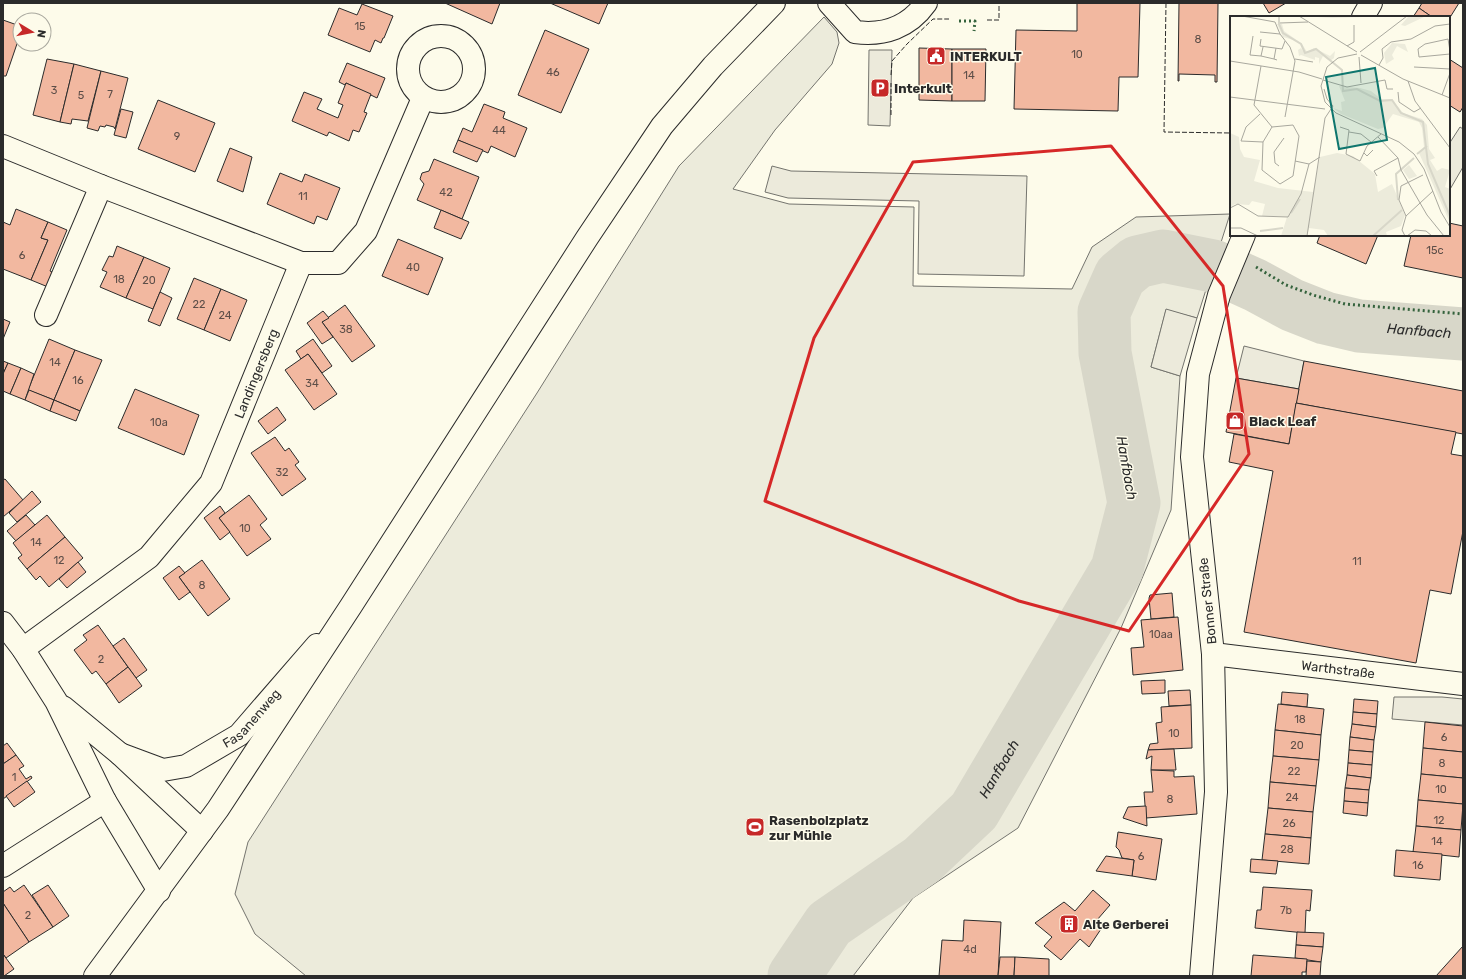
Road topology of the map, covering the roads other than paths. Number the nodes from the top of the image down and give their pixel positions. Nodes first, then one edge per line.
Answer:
1 (774, 3) edge
2 (829, 3) edge
3 (926, 3) edge
4 (1371, 3) edge
5 (1364, 16) edge
6 (423, 98) dead end
7 (3, 146) edge
8 (101, 186) junction
9 (1241, 240) edge
10 (301, 263) junction
11 (46, 316) dead end
12 (351, 606) junction
13 (3, 623) edge
14 (22, 649) junction
15 (1213, 654) junction
16 (1463, 684) edge
17 (56, 701) junction
18 (120, 754) junction
19 (105, 801) junction
20 (202, 831) junction
21 (3, 866) edge
22 (159, 891) junction
23 (95, 976) edge
24 (1201, 976) edge

1 - 12 street
2 - 3 street
4 - 5 street
6 - 10 street
7 - 8 street
8 - 10 street
8 - 11 street
9 - 15 street, Bonner Straße
10 - 14 street, Landingersberg
12 - 18 street, Fasanenweg
12 - 20 street
13 - 14 street, Fasanenweg
14 - 17 street, Fasanenweg
15 - 16 street, Warthstraße
15 - 24 street, Bonner Straße
17 - 18 street, Fasanenweg
17 - 19 street, Fasanenweg
18 - 20 street, Fasanenweg
19 - 21 street
19 - 22 street, Fasanenweg
20 - 22 street
22 - 23 street

